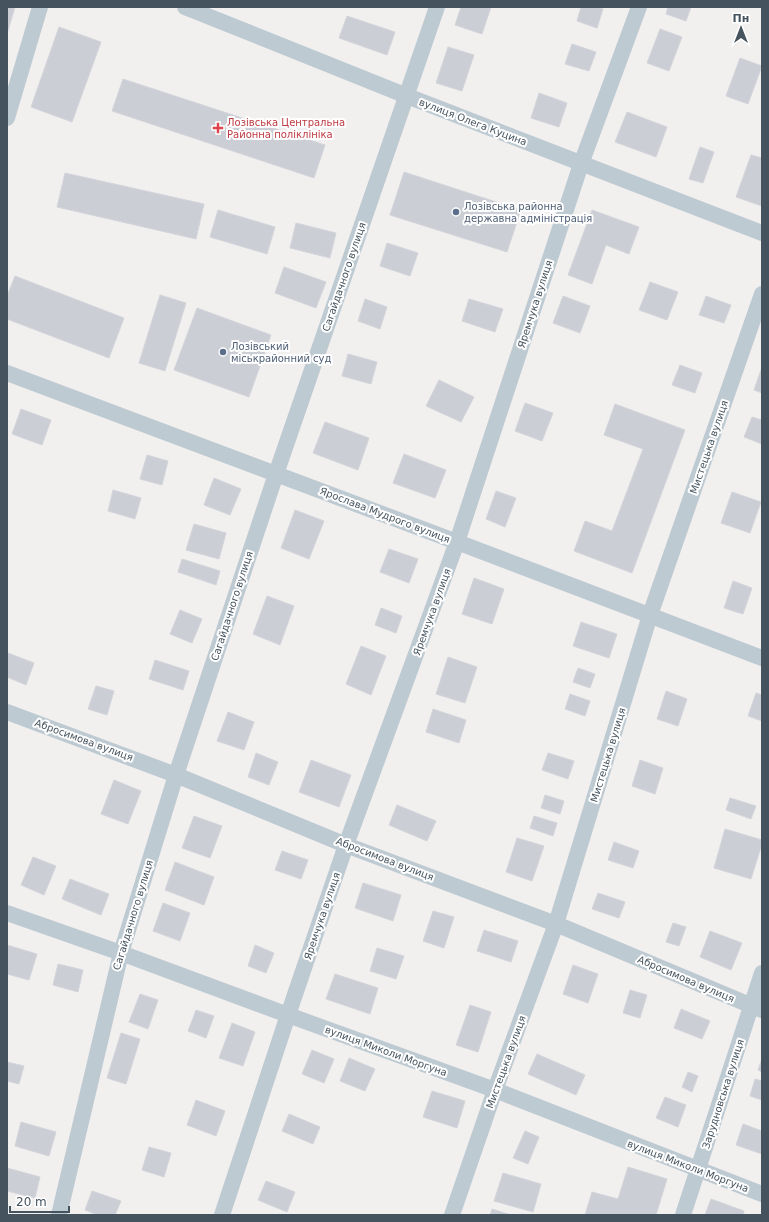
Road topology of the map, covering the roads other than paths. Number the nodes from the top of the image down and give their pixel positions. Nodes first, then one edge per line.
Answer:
1 (40, 7) edge
2 (185, 7) edge
3 (437, 7) edge
4 (638, 7) edge
5 (407, 96) junction
6 (7, 118) edge
7 (581, 164) junction
8 (762, 233) edge
9 (762, 294) edge
10 (7, 373) edge
11 (276, 474) junction
12 (457, 542) junction
13 (650, 615) junction
14 (762, 658) edge
15 (7, 712) edge
16 (176, 775) junction
17 (346, 845) junction
18 (7, 913) edge
19 (556, 924) junction
20 (121, 953) junction
21 (762, 973) edge
22 (757, 1008) edge
23 (288, 1015) junction
24 (495, 1090) junction
25 (698, 1170) junction
26 (762, 1194) edge
27 (59, 1215) edge
28 (222, 1215) edge
29 (452, 1215) edge
30 (683, 1215) edge

1 - 6 street
2 - 5 street, вулиця Олега Куцина
3 - 5 street, Сагайдачного вулиця
4 - 7 street, Яремчука вулиця
5 - 7 street, вулиця Олега Куцина
5 - 11 street, Сагайдачного вулиця
7 - 8 street, вулиця Олега Куцина
7 - 12 street, Яремчука вулиця
9 - 13 street, Мистецька вулиця
10 - 11 street, Ярослава Мудрого вулиця
11 - 12 street, Ярослава Мудрого вулиця
11 - 16 street, Сагайдачного вулиця
12 - 13 street, Ярослава Мудрого вулиця
12 - 17 street, Яремчука вулиця
13 - 14 street, Ярослава Мудрого вулиця
13 - 19 street, Мистецька вулиця
15 - 16 street, Абросимова вулиця
16 - 17 street, Абросимова вулиця
16 - 20 street, Сагайдачного вулиця
17 - 19 street, Абросимова вулиця
17 - 23 street, Яремчука вулиця
18 - 20 street, вулиця Миколи Моргуна
19 - 22 street, Абросимова вулиця
19 - 24 street, Мистецька вулиця
20 - 23 street, вулиця Миколи Моргуна
20 - 27 street, Сагайдачного вулиця
21 - 22 street, Зарудновська вулиця
22 - 25 street, Зарудновська вулиця
23 - 24 street, вулиця Миколи Моргуна
23 - 28 street, Яремчука вулиця
24 - 25 street, вулиця Миколи Моргуна
24 - 29 street, Мистецька вулиця
25 - 26 street, вулиця Миколи Моргуна
25 - 30 street, Зарудновська вулиця

